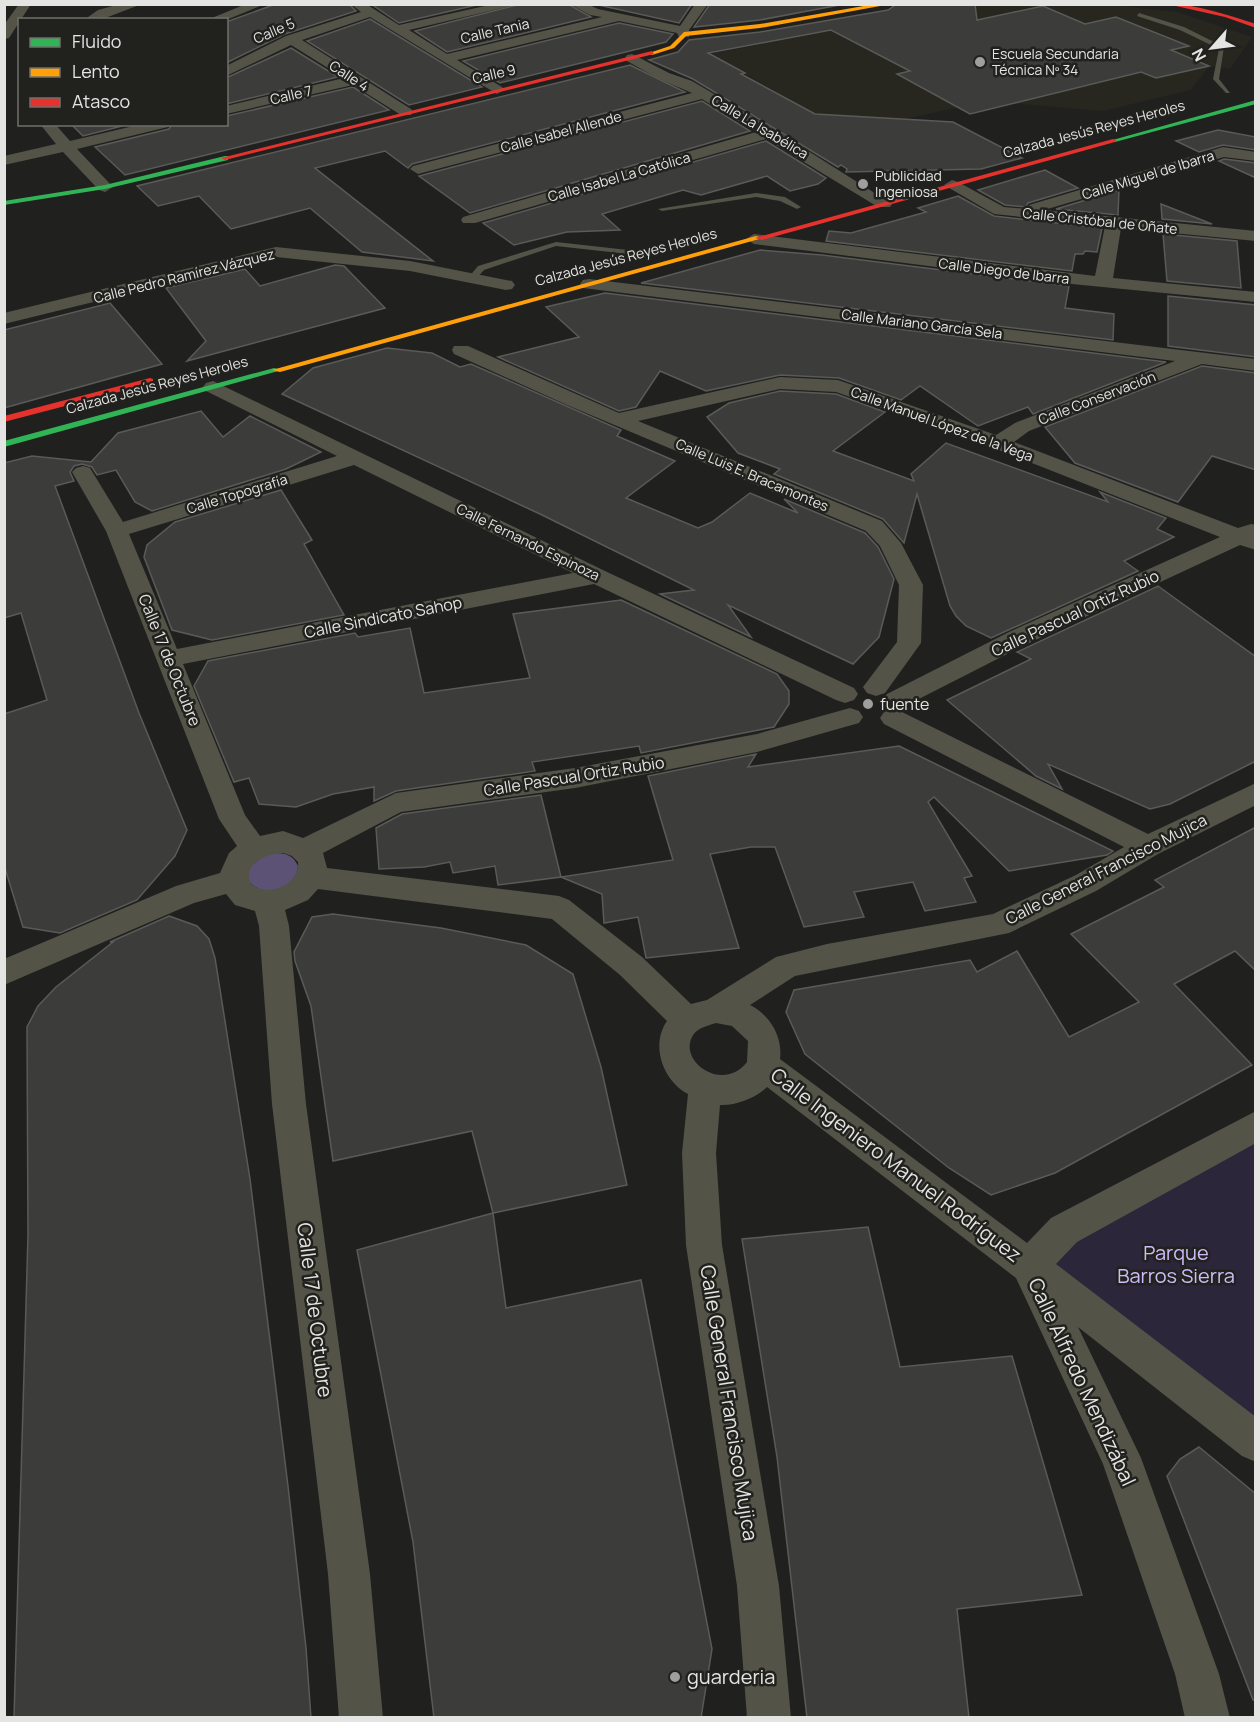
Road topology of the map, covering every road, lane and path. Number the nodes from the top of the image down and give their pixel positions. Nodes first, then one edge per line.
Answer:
1 (24, 4) edge
2 (136, 4) edge
3 (259, 4) edge
4 (357, 4) edge
5 (513, 4) edge
6 (702, 4) edge
7 (888, 4) edge
8 (1170, 4) edge
9 (1215, 4) edge
10 (586, 6) edge
11 (1235, 6) edge
12 (106, 9) edge
13 (370, 13) junction
14 (1139, 15) dead end
15 (620, 17) junction
16 (93, 18) edge
17 (219, 18) edge
18 (9, 20) edge
19 (1256, 26) edge
20 (397, 29) junction
21 (683, 32) junction
22 (4, 35) edge
23 (291, 39) junction
24 (447, 58) junction
25 (632, 58) junction
26 (228, 71) edge
27 (355, 80) junction
28 (1246, 87) dead end
29 (497, 90) junction
30 (704, 94) junction
31 (1222, 94) joint
32 (1256, 102) edge
33 (228, 110) edge
34 (406, 112) junction
35 (47, 126) edge
36 (155, 126) edge
37 (770, 134) junction
38 (66, 147) junction
39 (1248, 156) edge
40 (4, 161) edge
41 (418, 169) dead end
42 (885, 183) dead end
43 (952, 185) junction
44 (105, 188) junction
45 (862, 189) junction
46 (840, 195) dead end
47 (4, 203) edge
48 (884, 204) junction
49 (802, 206) joint
50 (662, 209) dead end
51 (774, 213) dead end
52 (1019, 213) junction
53 (469, 220) dead end
54 (1114, 222) junction
55 (1256, 236) edge
56 (754, 239) junction
57 (634, 251) joint
58 (595, 261) dead end
59 (1103, 282) junction
60 (512, 284) dead end
61 (589, 284) junction
62 (472, 286) junction
63 (1256, 297) edge
64 (4, 319) edge
65 (461, 350) dead end
66 (1199, 358) junction
67 (1256, 365) edge
68 (164, 377) dead end
69 (213, 387) junction
70 (4, 419) edge
71 (618, 419) junction
72 (998, 443) junction
73 (4, 444) edge
74 (357, 457) junction
75 (83, 472) dead end
76 (117, 531) junction
77 (1251, 537) edge
78 (597, 576) junction
79 (169, 659) junction
80 (888, 701) junction
81 (848, 705) junction
82 (1256, 793) edge
83 (1148, 846) junction
84 (254, 849) junction
85 (308, 863) junction
86 (234, 880) junction
87 (268, 903) junction
88 (4, 973) edge
89 (717, 1010) junction
90 (687, 1020) junction
91 (763, 1065) junction
92 (705, 1088) junction
93 (1256, 1126) edge
94 (1029, 1266) junction
95 (1256, 1442) edge
96 (361, 1718) edge
97 (769, 1718) edge
98 (1208, 1718) edge

1 - 18 street
2 - 12 street
3 - 17 street
4 - 13 street
5 - 20 street
6 - 21 street
7 - 21 street, Calle 9
8 - 19 street
9 - 11 street
10 - 15 street
12 - 16 street
13 - 20 street
13 - 23 street, Calle 5
14 - 31 lane
15 - 21 street
15 - 24 street, Calle Tania
18 - 22 street
20 - 24 street
21 - 25 street, Calle 9
23 - 26 street, Calle 5
23 - 27 street, Calle 4
24 - 29 street
25 - 29 street, Calle 9
25 - 30 street, Calle La Isabélica
27 - 33 street, Calle 7
27 - 34 street, Calle 4
28 - 31 street
29 - 34 street, Calle 9
30 - 37 street, Calle La Isabélica
30 - 41 street, Calle Isabel Allende
32 - 43 street, Calzada Jesús Reyes Heroles
34 - 44 street, Calle 9
35 - 38 street
36 - 38 street
37 - 45 street, Calle La Isabélica
37 - 53 street, Calle Isabel La Católica
38 - 40 street
38 - 44 street
39 - 52 street, Calle Miguel de Ibarra
42 - 45 street
43 - 48 street, Calzada Jesús Reyes Heroles
43 - 52 street, Calle Cristóbal de Oñate
44 - 47 street, Calle 9
45 - 46 street
45 - 48 street, Calle La Isabélica
48 - 56 street, Calzada Jesús Reyes Heroles
49 - 50 lane
49 - 51 street
52 - 54 street, Calle Cristóbal de Oñate
54 - 55 street, Calle Cristóbal de Oñate
54 - 59 street
56 - 59 street, Calle Diego de Ibarra
56 - 61 street, Calzada Jesús Reyes Heroles
57 - 58 street, Calzada Jesús Reyes Heroles
57 - 62 lane
59 - 63 street, Calle Diego de Ibarra
60 - 62 street, Calle Pedro Ramírez Vázquez
61 - 66 street, Calle Mariano García Sela
61 - 69 street, Calzada Jesús Reyes Heroles
62 - 64 street, Calle Pedro Ramírez Vázquez
65 - 71 street, Calle Luis E. Bracamontes
66 - 67 street, Calle Mariano García Sela
66 - 72 street, Calle Conservación
68 - 70 street, Calzada Jesús Reyes Heroles
69 - 73 street, Calzada Jesús Reyes Heroles
69 - 74 street, Calle Fernando Espinoza
71 - 72 street, Calle Manuel López de la Vega
71 - 80 street, Calle Luis E. Bracamontes
72 - 77 street, Calle Manuel López de la Vega
74 - 76 street, Calle Topografía
74 - 78 street, Calle Fernando Espinoza
75 - 76 street, Calle 17 de Octubre
76 - 79 street, Calle 17 de Octubre
77 - 80 street, Calle Pascual Ortiz Rubio
78 - 79 street, Calle Sindicato Sahop
78 - 81 street, Calle Fernando Espinoza
79 - 84 street, Calle 17 de Octubre
80 - 81 street, Calle Pascual Ortiz Rubio
80 - 81 street, Calle Fernando Espinoza
80 - 83 street
81 - 85 street, Calle Pascual Ortiz Rubio
82 - 83 street, Calle General Francisco Mujica
83 - 89 street, Calle General Francisco Mujica
84 - 85 street
84 - 86 street
85 - 87 street
85 - 90 street
86 - 87 street
86 - 88 street
87 - 96 street, Calle 17 de Octubre
89 - 90 street
89 - 91 street
90 - 92 street
91 - 92 street
91 - 94 street, Calle Ingeniero Manuel Rodríguez
92 - 97 street, Calle General Francisco Mujica
93 - 94 street, Calle Alfredo Mendizábal
94 - 95 street, Calle Ingeniero Manuel Rodríguez
94 - 98 street, Calle Alfredo Mendizábal

